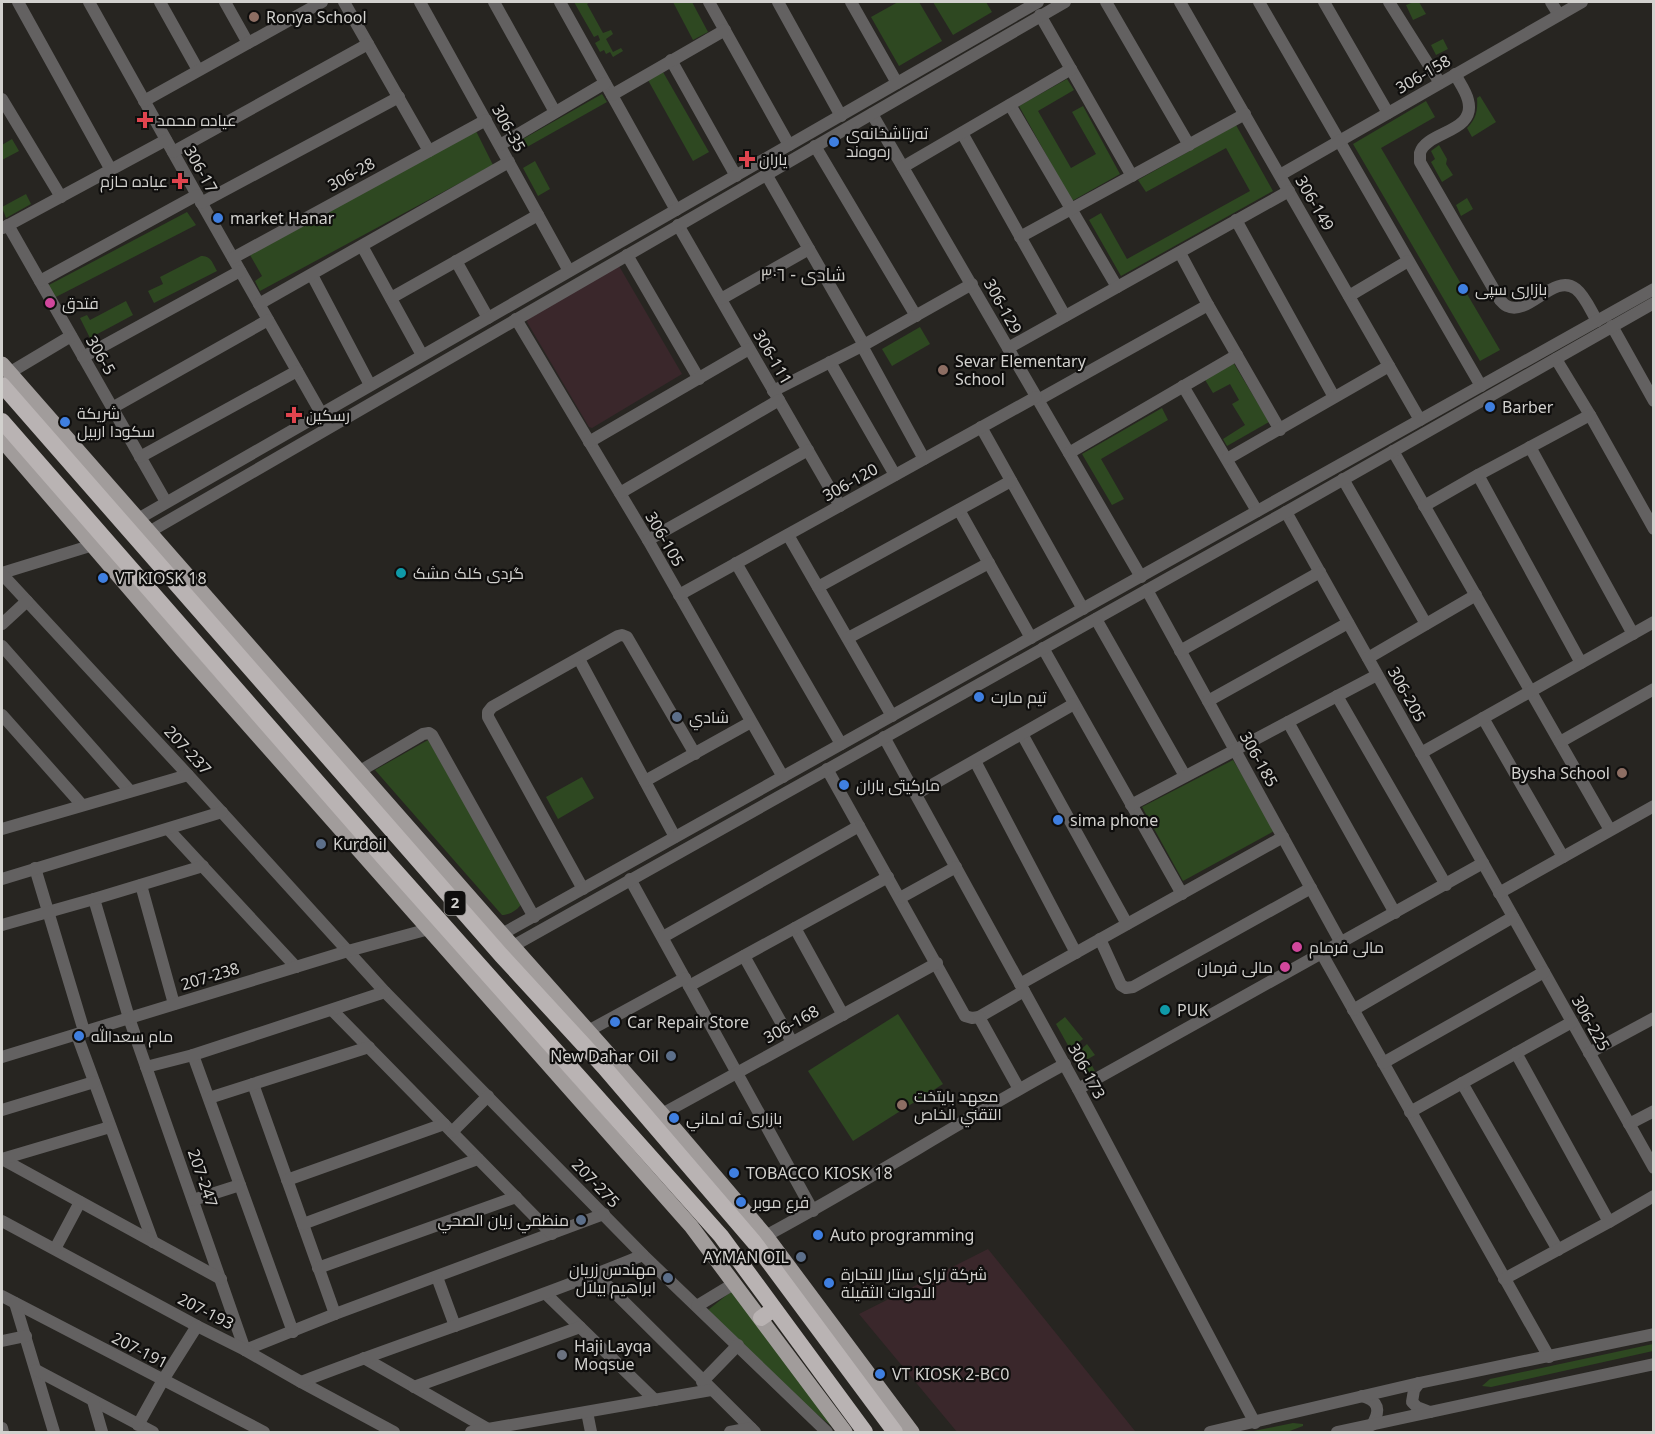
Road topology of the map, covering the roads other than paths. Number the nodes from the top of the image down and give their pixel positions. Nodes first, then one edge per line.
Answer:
1 (18, 2) edge
2 (90, 2) edge
3 (160, 2) edge
4 (225, 2) edge
5 (322, 2) edge
6 (344, 2) edge
7 (420, 2) edge
8 (494, 2) edge
9 (560, 2) edge
10 (709, 2) edge
11 (778, 2) edge
12 (851, 2) edge
13 (1038, 2) edge
14 (1065, 2) edge
15 (1106, 2) edge
16 (1259, 2) edge
17 (1324, 2) edge
18 (1389, 2) edge
19 (1551, 2) edge
20 (1582, 2) edge
21 (1186, 4) edge
22 (1040, 15) junction
23 (1559, 15) junction
24 (725, 30) junction
25 (978, 36) junction
26 (248, 43) junction
27 (368, 44) junction
28 (985, 48) junction
29 (671, 60) junction
30 (1071, 69) junction
31 (198, 70) junction
32 (1455, 74) junction
33 (605, 82) junction
34 (897, 83) junction
35 (1440, 83) junction
36 (612, 94) junction
37 (399, 97) junction
38 (2, 99) edge
39 (144, 100) junction
40 (1010, 105) junction
41 (555, 112) junction
42 (1388, 113) junction
43 (872, 114) junction
44 (1245, 114) junction
45 (841, 116) junction
46 (486, 120) junction
47 (962, 133) junction
48 (166, 140) junction
49 (1339, 141) junction
50 (500, 145) junction
51 (789, 145) junction
52 (1189, 145) junction
53 (815, 146) junction
54 (429, 151) junction
55 (173, 152) junction
56 (509, 162) junction
57 (903, 167) junction
58 (111, 170) junction
59 (766, 174) junction
60 (1280, 175) junction
61 (1132, 176) junction
62 (732, 178) junction
63 (1289, 191) junction
64 (736, 192) junction
65 (61, 197) junction
66 (199, 199) junction
67 (1071, 209) junction
68 (676, 210) junction
69 (538, 215) junction
70 (1236, 220) junction
71 (678, 225) junction
72 (4, 227) edge
73 (1020, 237) junction
74 (362, 246) junction
75 (809, 249) junction
76 (1180, 253) junction
77 (627, 255) junction
78 (233, 258) junction
79 (456, 261) junction
80 (1408, 261) junction
81 (240, 271) junction
82 (569, 271) junction
83 (312, 275) junction
84 (40, 281) junction
85 (972, 284) junction
86 (1117, 287) junction
87 (1653, 290) edge
88 (1349, 296) junction
89 (391, 298) junction
90 (721, 299) junction
91 (1653, 303) edge
92 (259, 304) junction
93 (1208, 305) junction
94 (916, 316) junction
95 (1065, 316) junction
96 (488, 318) junction
97 (516, 319) junction
98 (268, 320) junction
99 (1597, 321) junction
100 (1612, 326) junction
101 (71, 336) junction
102 (863, 346) junction
103 (1008, 348) junction
104 (750, 349) junction
105 (422, 355) junction
106 (1237, 355) junction
107 (83, 357) junction
108 (1556, 359) junction
109 (830, 362) junction
110 (1389, 366) junction
111 (297, 371) junction
112 (4, 374) edge
113 (1513, 375) junction
114 (699, 379) junction
115 (370, 385) junction
116 (1183, 386) junction
117 (1481, 386) junction
118 (776, 395) junction
119 (1334, 397) junction
120 (1037, 399) junction
121 (1653, 401) edge
122 (30, 406) junction
123 (112, 408) junction
124 (321, 413) junction
125 (1590, 415) junction
126 (1420, 420) junction
127 (981, 428) junction
128 (1280, 429) junction
129 (4, 438) edge
130 (589, 442) junction
131 (1530, 447) junction
132 (808, 450) junction
133 (1393, 451) junction
134 (1069, 453) junction
135 (140, 457) junction
136 (924, 459) junction
137 (1227, 459) junction
138 (895, 475) junction
139 (1478, 475) junction
140 (1343, 479) junction
141 (1011, 481) junction
142 (620, 493) junction
143 (161, 505) junction
144 (840, 506) junction
145 (1424, 506) junction
146 (959, 510) junction
147 (1257, 512) junction
148 (1286, 512) junction
149 (138, 519) junction
150 (166, 522) junction
151 (1653, 529) edge
152 (149, 532) junction
153 (1220, 532) junction
154 (788, 535) junction
155 (648, 540) junction
156 (93, 545) junction
157 (1228, 545) junction
158 (736, 563) junction
159 (989, 563) junction
160 (1320, 572) junction
161 (2, 574) edge
162 (1141, 577) junction
163 (818, 587) junction
164 (1147, 590) junction
165 (679, 595) junction
166 (1476, 595) junction
167 (27, 601) junction
168 (1083, 609) junction
169 (1096, 619) junction
170 (1348, 623) junction
171 (1653, 623) edge
172 (2, 624) edge
173 (1426, 624) junction
174 (1633, 634) junction
175 (848, 638) junction
176 (1030, 638) junction
177 (236, 641) junction
178 (2, 646) edge
179 (188, 646) junction
180 (1042, 648) junction
181 (1180, 651) junction
182 (1368, 658) junction
183 (579, 659) junction
184 (1581, 663) junction
185 (1377, 675) junction
186 (1653, 689) edge
187 (1530, 692) junction
188 (1337, 696) junction
189 (920, 700) junction
190 (1208, 700) junction
191 (1074, 704) junction
192 (927, 713) junction
193 (892, 716) junction
194 (251, 717) junction
195 (1483, 718) junction
196 (4, 722) edge
197 (751, 722) junction
198 (1288, 722) junction
199 (1022, 735) junction
200 (884, 737) junction
201 (1560, 742) junction
202 (842, 744) junction
203 (1235, 750) junction
204 (1421, 753) junction
205 (695, 754) junction
206 (975, 761) junction
207 (827, 769) junction
208 (360, 771) junction
209 (188, 775) junction
210 (783, 777) junction
211 (1185, 777) junction
212 (645, 781) junction
213 (130, 792) junction
214 (916, 794) junction
215 (82, 805) junction
216 (1131, 805) junction
217 (1653, 806) edge
218 (371, 807) junction
219 (222, 812) junction
220 (354, 823) junction
221 (859, 826) junction
222 (2, 829) edge
223 (168, 829) junction
224 (1610, 830) junction
225 (675, 837) junction
226 (1283, 837) junction
227 (401, 840) junction
228 (383, 857) junction
229 (1563, 857) junction
230 (1483, 863) junction
231 (203, 866) junction
232 (956, 867) junction
233 (35, 868) junction
234 (888, 877) junction
235 (2, 879) edge
236 (630, 879) junction
237 (141, 885) junction
238 (1446, 885) junction
239 (1311, 888) junction
240 (583, 889) junction
241 (1499, 893) junction
242 (1182, 894) junction
243 (900, 898) junction
244 (94, 899) junction
245 (48, 911) junction
246 (1395, 913) junction
247 (534, 917) junction
248 (1513, 917) junction
249 (1127, 924) junction
250 (2, 925) edge
251 (795, 928) junction
252 (429, 929) junction
253 (663, 938) junction
254 (1100, 939) junction
255 (1341, 943) junction
256 (502, 945) junction
257 (348, 951) junction
258 (1076, 952) junction
259 (1322, 954) junction
260 (744, 956) junction
261 (937, 963) junction
262 (296, 967) junction
263 (1544, 972) junction
264 (481, 978) junction
265 (687, 982) junction
266 (1022, 987) junction
267 (385, 992) junction
268 (174, 1004) junction
269 (332, 1010) junction
270 (1353, 1010) junction
271 (843, 1015) junction
272 (979, 1017) junction
273 (129, 1018) junction
274 (1653, 1018) edge
275 (1572, 1022) junction
276 (588, 1031) junction
277 (81, 1033) junction
278 (792, 1042) junction
279 (369, 1047) junction
280 (1516, 1053) junction
281 (1589, 1053) junction
282 (193, 1055) junction
283 (2, 1057) edge
284 (1383, 1063) junction
285 (1065, 1064) junction
286 (146, 1067) junction
287 (737, 1073) junction
288 (94, 1082) junction
289 (1462, 1083) junction
290 (253, 1084) junction
291 (1019, 1089) junction
292 (1078, 1089) junction
293 (488, 1096) junction
294 (209, 1098) junction
295 (2, 1110) edge
296 (1653, 1111) edge
297 (1410, 1112) junction
298 (656, 1117) junction
299 (1629, 1124) junction
300 (110, 1127) junction
301 (448, 1128) junction
302 (2, 1159) edge
303 (478, 1159) junction
304 (1653, 1168) edge
305 (287, 1180) junction
306 (240, 1185) junction
307 (1653, 1196) edge
308 (516, 1197) junction
309 (194, 1200) junction
310 (80, 1203) junction
311 (813, 1211) junction
312 (604, 1214) junction
313 (2, 1221) edge
314 (1609, 1222) junction
315 (303, 1224) junction
316 (552, 1234) junction
317 (760, 1239) junction
318 (153, 1242) junction
319 (55, 1249) junction
320 (1558, 1250) junction
321 (643, 1254) junction
322 (318, 1268) junction
323 (596, 1275) junction
324 (437, 1276) junction
325 (1504, 1279) junction
326 (221, 1280) junction
327 (735, 1283) junction
328 (546, 1294) junction
329 (2, 1296) edge
330 (15, 1303) junction
331 (697, 1306) junction
332 (768, 1313) junction
333 (335, 1314) junction
334 (197, 1326) junction
335 (455, 1326) junction
336 (580, 1327) junction
337 (293, 1332) junction
338 (1653, 1334) edge
339 (26, 1336) junction
340 (2, 1341) edge
341 (738, 1345) junction
342 (245, 1350) junction
343 (1549, 1357) junction
344 (364, 1358) junction
345 (1653, 1364) edge
346 (36, 1370) junction
347 (163, 1380) junction
348 (301, 1383) junction
349 (1419, 1383) junction
350 (707, 1386) junction
351 (414, 1388) junction
352 (1362, 1396) junction
353 (655, 1400) junction
354 (93, 1401) junction
355 (587, 1412) junction
356 (1430, 1412) junction
357 (1255, 1423) junction
358 (138, 1425) junction
359 (2, 1428) edge
360 (1371, 1428) edge
361 (488, 1430) junction
362 (753, 1430) edge
363 (3, 1432) edge
364 (54, 1432) edge
365 (102, 1432) edge
366 (153, 1432) edge
367 (264, 1432) edge
368 (394, 1432) edge
369 (471, 1432) edge
370 (591, 1432) edge
371 (730, 1432) edge
372 (827, 1432) edge
373 (845, 1432) edge
374 (865, 1432) edge
375 (895, 1432) edge
376 (912, 1432) edge
377 (1210, 1432) edge
378 (1337, 1432) edge

1 - 58 street
2 - 39 street, 306-17
3 - 31 street
4 - 26 street
5 - 26 street
6 - 27 street
7 - 46 street, 306-35
8 - 41 street
9 - 33 street
10 - 24 street
11 - 45 street
12 - 34 street
13 - 25 street
14 - 22 street
15 - 52 street
16 - 49 street
17 - 42 street
18 - 35 street
19 - 23 street
20 - 23 street, 306-158
21 - 44 street, 306-149
22 - 28 street
22 - 30 street
23 - 32 street, 306-158
24 - 29 street
24 - 51 street
25 - 28 street
25 - 34 street
26 - 31 street
27 - 37 street
27 - 55 street
28 - 43 street
29 - 36 street
29 - 62 street
30 - 40 street
30 - 61 street
31 - 39 street
32 - 35 street, 306-158
32 - 99 street
33 - 36 street
33 - 41 street
34 - 45 street
35 - 42 street, 306-158
36 - 68 street
37 - 54 street
37 - 66 street
38 - 65 street
39 - 48 street, 306-17
40 - 47 street
40 - 67 street
41 - 50 street
42 - 49 street, 306-158
43 - 53 street
43 - 57 street, 306-129
44 - 52 street
44 - 60 street, 306-149
45 - 51 street
46 - 50 street, 306-35
46 - 54 street, 306-28
47 - 57 street
47 - 73 street
48 - 55 street, 306-17
48 - 58 street
49 - 60 street, 306-158
49 - 80 street
50 - 56 street, 306-35
51 - 62 street
52 - 61 street
53 - 59 street
53 - 94 street
54 - 78 street, 306-28
55 - 66 street, 306-17
56 - 69 street, 306-35
56 - 74 street
57 - 85 street, 306-129
58 - 65 street
59 - 64 street
59 - 75 street
60 - 63 street, 306-149
61 - 67 street
62 - 64 street
62 - 68 street
63 - 70 street
63 - 88 street, 306-149
64 - 71 street
65 - 72 street
66 - 78 street, 306-17
66 - 84 street
67 - 73 street
67 - 86 street
68 - 82 street
69 - 79 street
69 - 82 street, 306-35
70 - 76 street
70 - 119 street
71 - 77 street
71 - 90 street, 306-111
72 - 84 street, 306-5
73 - 95 street
74 - 83 street
74 - 89 street
75 - 90 street
75 - 102 street
76 - 86 street
76 - 93 street
77 - 97 street
77 - 114 street
78 - 81 street, 306-17
79 - 89 street
79 - 96 street
80 - 88 street
80 - 117 street
81 - 92 street, 306-17
81 - 107 street
82 - 96 street
83 - 92 street
83 - 115 street
84 - 101 street, 306-5
85 - 94 street
85 - 103 street, 306-129
86 - 95 street
87 - 99 street
88 - 110 street, 306-149
89 - 105 street
90 - 104 street, 306-111
91 - 100 street
92 - 98 street, 306-17
93 - 106 street
93 - 120 street, 306-120
94 - 102 street
95 - 103 street
96 - 105 street
97 - 130 street, 306-105
97 - 150 street
98 - 111 street, 306-17
98 - 123 street
99 - 113 street
100 - 108 street
100 - 121 street
101 - 107 street, 306-5
101 - 112 street
102 - 109 street
102 - 136 street
103 - 120 street, 306-129
104 - 114 street
104 - 118 street, 306-111
105 - 115 street
106 - 116 street
106 - 128 street
107 - 123 street, 306-5
108 - 113 street
108 - 125 street
109 - 118 street
109 - 138 street
110 - 119 street
110 - 126 street, 306-149
111 - 124 street, 306-17
111 - 135 street
112 - 122 highway, 2
113 - 117 street
113 - 133 street
114 - 130 street
115 - 124 street
116 - 134 street
116 - 137 street
117 - 126 street
118 - 132 street, 306-111
118 - 142 street
119 - 128 street
120 - 127 street, 306-120
120 - 134 street, 306-129
122 - 149 main road
122 - 177 highway, 2
123 - 135 street, 306-5
124 - 143 street
125 - 131 street
125 - 151 street
126 - 147 street
127 - 136 street, 306-120
127 - 141 street
128 - 137 street
129 - 156 main road
129 - 179 highway, 2
130 - 142 street, 306-105
131 - 139 street
131 - 174 street
132 - 144 street, 306-111
132 - 155 street
133 - 140 street
133 - 145 street
134 - 162 street, 306-129
135 - 143 street, 306-5
136 - 138 street, 306-120
137 - 147 street
138 - 144 street, 306-120
139 - 145 street
139 - 184 street
140 - 148 street
140 - 173 street
141 - 146 street
141 - 168 street
142 - 155 street, 306-105
143 - 149 street
143 - 150 street, 306-5
144 - 154 street, 306-120
145 - 166 street
146 - 159 street
146 - 163 street
147 - 153 street
148 - 157 street
148 - 160 street, 306-205
149 - 152 main road
150 - 152 street
152 - 177 main road
153 - 157 street
153 - 162 street
154 - 158 street, 306-120
154 - 163 street
155 - 165 street, 306-105
156 - 161 street
156 - 179 main road
157 - 164 street
158 - 165 street, 306-120
158 - 202 street
159 - 175 street
159 - 176 street
160 - 170 street, 306-205
160 - 181 street
161 - 167 street, 207-237
162 - 168 street
163 - 175 street
164 - 169 street
164 - 181 street, 306-185
165 - 197 street, 306-105
166 - 173 street
166 - 187 street
167 - 172 street
167 - 209 street, 207-237
168 - 176 street
169 - 180 street
169 - 211 street
170 - 182 street, 306-205
170 - 190 street
171 - 174 street
173 - 182 street
174 - 184 street
175 - 193 street
176 - 189 street
177 - 208 main road
177 - 218 highway, 2
178 - 213 street
179 - 194 highway, 2
180 - 191 street
180 - 192 street
181 - 190 street, 306-185
182 - 185 street, 306-205
183 - 205 street
183 - 212 street
183 - 240 street
184 - 187 street
185 - 188 street
185 - 204 street, 306-205
186 - 201 street
187 - 195 street
187 - 201 street
188 - 198 street
188 - 238 street
189 - 192 street
189 - 193 street
190 - 203 street, 306-185
191 - 199 street
191 - 216 street
192 - 200 street
193 - 202 street
194 - 220 highway, 2
194 - 252 main road
195 - 204 street
195 - 229 street
196 - 215 street
197 - 205 street
197 - 210 street, 306-105
198 - 203 street
198 - 246 street
199 - 206 street
199 - 249 street
200 - 207 street
200 - 214 street, 306-173
201 - 224 street
202 - 210 street
203 - 211 street
203 - 226 street, 306-185
204 - 230 street, 306-205
205 - 212 street
206 - 214 street
206 - 258 street
207 - 221 street
207 - 236 street
208 - 247 street
208 - 256 main road
209 - 213 street
209 - 219 street, 207-237
210 - 225 street
211 - 216 street
212 - 225 street
213 - 215 street
214 - 232 street, 306-173
215 - 222 street
216 - 242 street
217 - 224 street
218 - 220 highway
218 - 227 highway, 2
219 - 223 street
219 - 257 street, 207-237
220 - 228 highway, 2
221 - 234 street
221 - 253 street
223 - 231 street
223 - 233 street
224 - 229 street
225 - 240 street
226 - 239 street, 306-185
226 - 242 street
227 - 228 highway
227 - 256 highway, 2
228 - 264 highway, 2
229 - 241 street
230 - 238 street
230 - 241 street, 306-205
231 - 237 street
231 - 262 street
232 - 243 street
232 - 266 street, 306-173
233 - 235 street
233 - 245 street
234 - 243 street
234 - 251 street
236 - 253 street
236 - 256 street
237 - 244 street
237 - 268 street
238 - 246 street
239 - 254 street
239 - 255 street, 306-185
240 - 247 street
241 - 248 street, 306-225
242 - 249 street
243 - 261 street
244 - 245 street
244 - 273 street, 207-247
245 - 250 street
245 - 277 street
246 - 255 street
247 - 256 street
248 - 263 street, 306-225
248 - 270 street
249 - 254 street
251 - 260 street
251 - 271 street
252 - 257 street, 207-238
252 - 264 main road
253 - 265 street
254 - 258 street
255 - 259 street
256 - 276 main road
256 - 298 highway, 2
257 - 262 street, 207-238
257 - 267 street, 207-275
258 - 266 street
259 - 270 street
259 - 292 street
260 - 265 street
260 - 278 street
261 - 271 street, 306-168
261 - 272 street
262 - 268 street, 207-238
263 - 275 street, 306-225
263 - 284 street
264 - 327 main road
264 - 332 highway, 2
265 - 276 street
265 - 287 street
266 - 272 street
266 - 285 street, 306-173
267 - 269 street
267 - 293 street, 207-275
268 - 273 street, 207-238
269 - 279 street
269 - 282 street
270 - 284 street
271 - 278 street, 306-168
272 - 291 street
273 - 277 street, 207-238
273 - 286 street, 207-247
274 - 281 street
275 - 280 street
275 - 281 street, 306-225
276 - 298 main road
277 - 283 street, 207-238
277 - 288 street
278 - 287 street, 306-168
279 - 290 street
279 - 301 street
280 - 289 street
280 - 314 street
281 - 299 street, 306-225
282 - 286 street
282 - 294 street
284 - 297 street
285 - 291 street
285 - 292 street, 306-173
286 - 309 street, 207-247
287 - 298 street, 306-168
287 - 311 street
288 - 295 street
288 - 300 street
289 - 297 street
289 - 320 street
290 - 294 street
290 - 305 street
291 - 311 street
292 - 357 street, 306-173
293 - 301 street
293 - 312 street, 207-275
294 - 306 street
296 - 299 street
297 - 325 street
298 - 317 highway, 2
299 - 304 street, 306-225
300 - 302 street
300 - 318 street
301 - 303 street
301 - 305 street
302 - 310 street
303 - 308 street
303 - 315 street
305 - 315 street
306 - 309 street
306 - 337 street
307 - 314 street
308 - 316 street
308 - 322 street
309 - 326 street, 207-247
310 - 318 street
310 - 319 street
311 - 317 street
312 - 316 street
312 - 321 street, 207-275
313 - 319 street, 207-193
314 - 320 street
315 - 322 street
316 - 324 street
317 - 375 highway, 2
317 - 376 main road
318 - 326 street
319 - 334 street, 207-193
320 - 325 street
321 - 323 street
321 - 331 street, 207-275
322 - 333 street
323 - 328 street
323 - 350 street
324 - 333 street
324 - 335 street
325 - 343 street
326 - 342 street, 207-247
327 - 331 street
327 - 332 main road
328 - 335 street
328 - 336 street
329 - 330 street, 207-191
330 - 339 street
330 - 347 street, 207-191
331 - 341 street, 207-275
332 - 373 main road
332 - 374 highway, 2
333 - 337 street
334 - 342 street, 207-193
334 - 347 street
335 - 344 street
336 - 351 street
336 - 353 street
337 - 342 street
338 - 343 street
339 - 340 street
339 - 346 street
341 - 350 street
341 - 372 street, 207-275
342 - 348 street, 207-193
343 - 349 street
344 - 348 street
344 - 351 street
345 - 356 street
346 - 354 street
346 - 364 street
347 - 358 street
347 - 367 street, 207-191
348 - 368 street, 207-193
349 - 352 street
349 - 356 street
350 - 353 street
350 - 362 street
351 - 361 street
352 - 357 street
352 - 360 street
353 - 355 street
354 - 358 street
354 - 365 street
355 - 361 street
355 - 370 street
356 - 360 street
357 - 377 street
358 - 366 street
359 - 363 street
360 - 378 street
361 - 369 street
362 - 371 street

